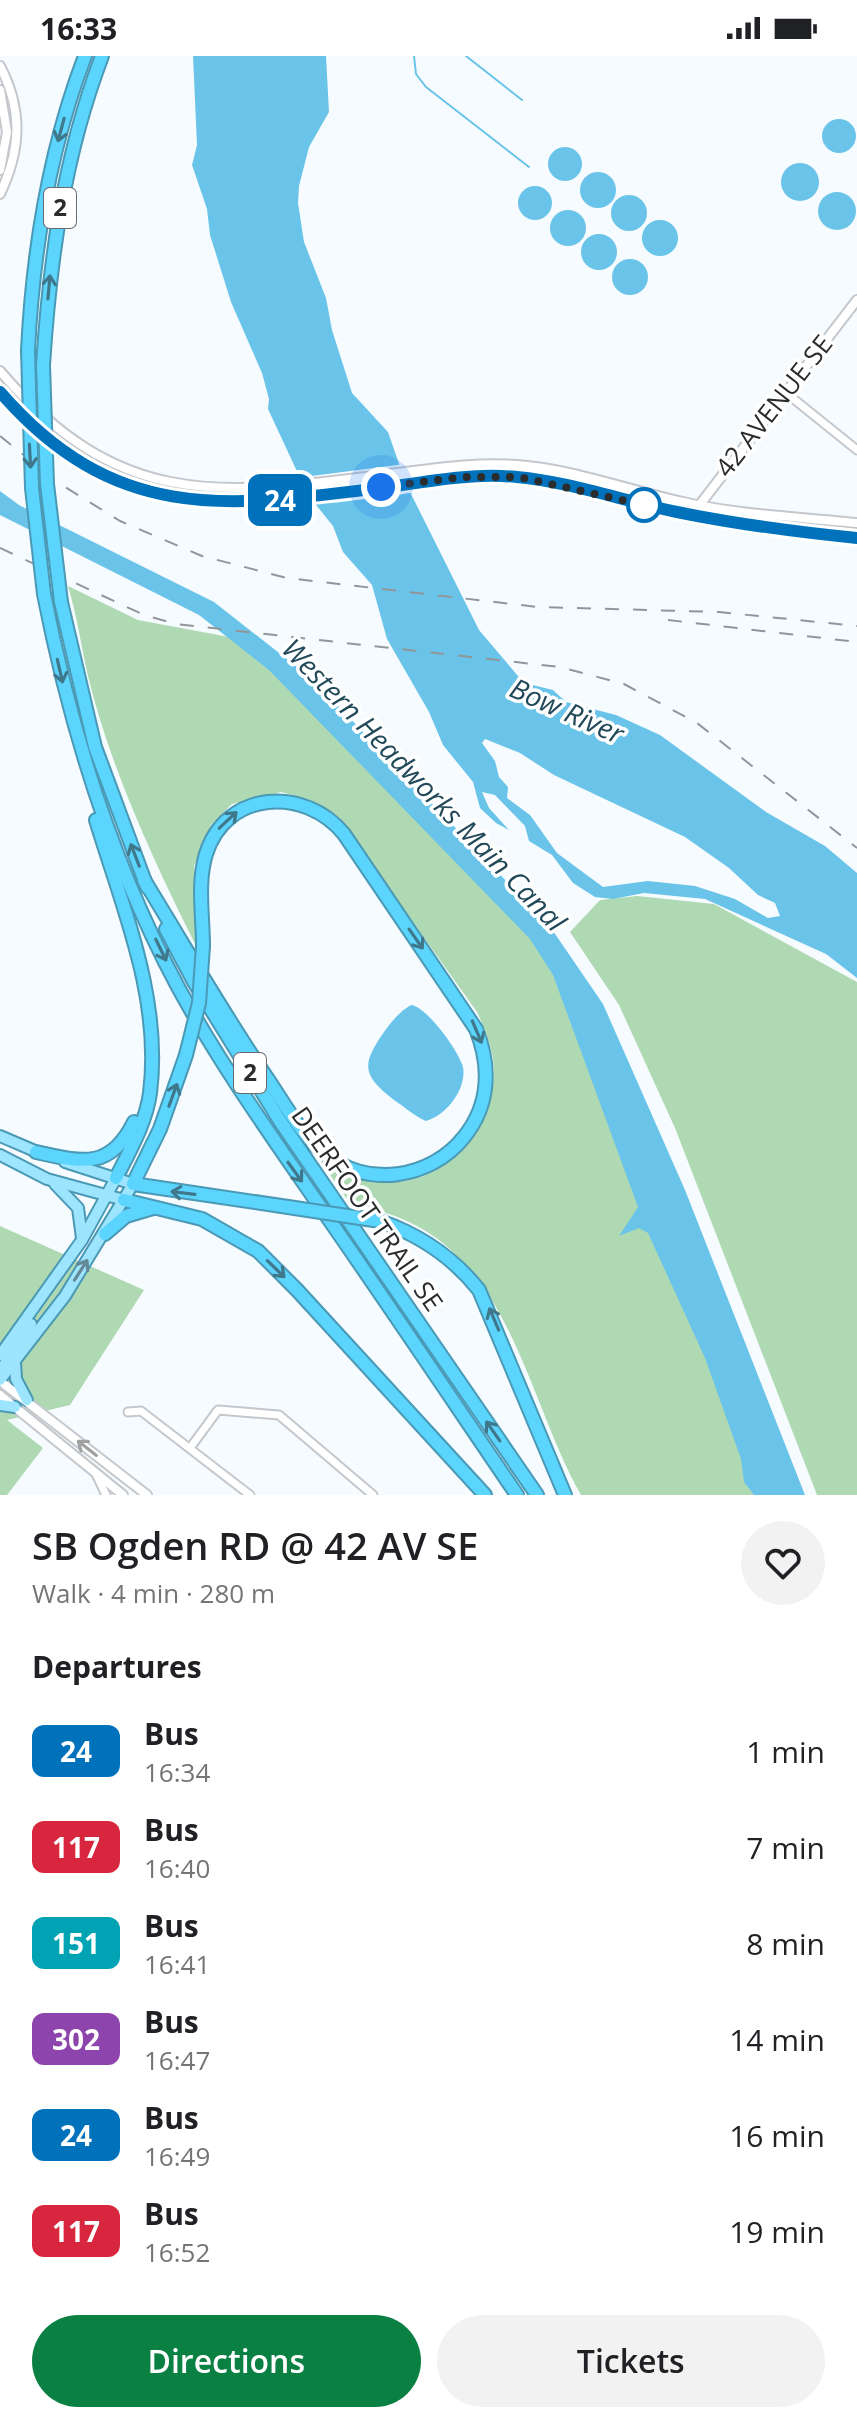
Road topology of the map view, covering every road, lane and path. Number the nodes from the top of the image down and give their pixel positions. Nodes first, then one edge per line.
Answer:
1 (85, 56) edge
2 (102, 56) edge
3 (0, 66) edge
4 (0, 90) edge
5 (0, 170) edge
6 (0, 194) edge
7 (857, 300) edge
8 (849, 310) junction
9 (857, 317) edge
10 (0, 371) edge
11 (0, 392) edge
12 (785, 392) junction
13 (857, 450) edge
14 (699, 505) junction
15 (693, 515) junction
16 (857, 523) edge
17 (857, 538) edge
18 (88, 774) junction
19 (144, 880) junction
20 (150, 1078) junction
21 (0, 1136) edge
22 (36, 1152) junction
23 (0, 1155) edge
24 (116, 1178) junction
25 (47, 1179) junction
26 (133, 1184) junction
27 (107, 1197) junction
28 (124, 1200) junction
29 (160, 1207) junction
30 (105, 1234) junction
31 (82, 1240) junction
32 (46, 1294) junction
33 (16, 1333) junction
34 (0, 1346) edge
35 (0, 1355) edge
36 (15, 1362) junction
37 (0, 1371) edge
38 (0, 1381) edge
39 (0, 1395) edge
40 (27, 1400) junction
41 (0, 1405) edge
42 (15, 1407) junction
43 (128, 1412) dead end
44 (190, 1448) junction
45 (95, 1472) junction
46 (129, 1481) junction
47 (121, 1494) edge
48 (106, 1495) edge
49 (147, 1495) edge
50 (250, 1495) edge
51 (373, 1495) edge
52 (485, 1495) edge
53 (517, 1495) edge
54 (537, 1495) edge
55 (565, 1495) edge

1 -> 18 highway, DEERFOOT TRAIL SE / 2, bridge
19 -> 2 highway, DEERFOOT TRAIL SE / 2, bridge
3 - 6 street
4 - 5 street
7 - 8 street, 42 AVENUE SE
8 - 9 street
8 - 12 street, 42 AVENUE SE
10 - 14 street
11 - 15 street
12 - 13 street
12 - 14 street, 42 AVENUE SE
14 - 15 street, 42 AVENUE SE
14 - 16 street
15 - 17 street
18 - 20 highway
18 -> 53 highway, DEERFOOT TRAIL SE / 2
26 -> 19 highway, bridge
54 -> 19 highway, DEERFOOT TRAIL SE / 2
20 - 22 highway
20 - 24 highway
21 - 22 main road
22 - 24 main road
23 - 25 main road
24 - 26 main road
24 - 27 main road
25 - 27 main road
25 - 31 main road
26 - 28 main road
55 -> 26 highway, bridge
27 - 28 main road
27 - 31 main road
28 - 29 highway
28 - 30 main road
29 - 30 highway
29 -> 52 highway
36 -> 30 main road
31 - 32 main road
32 - 33 main road
32 - 37 main road
33 - 34 main road
33 - 35 main road
36 - 38 main road
36 - 40 main road
38 - 40 street
39 - 42 street
46 -> 40 street
41 - 42 main road
42 - 45 street
43 - 44 street
44 - 50 street
44 - 51 street
45 - 47 street
45 - 48 street
46 - 47 street
46 - 49 street

